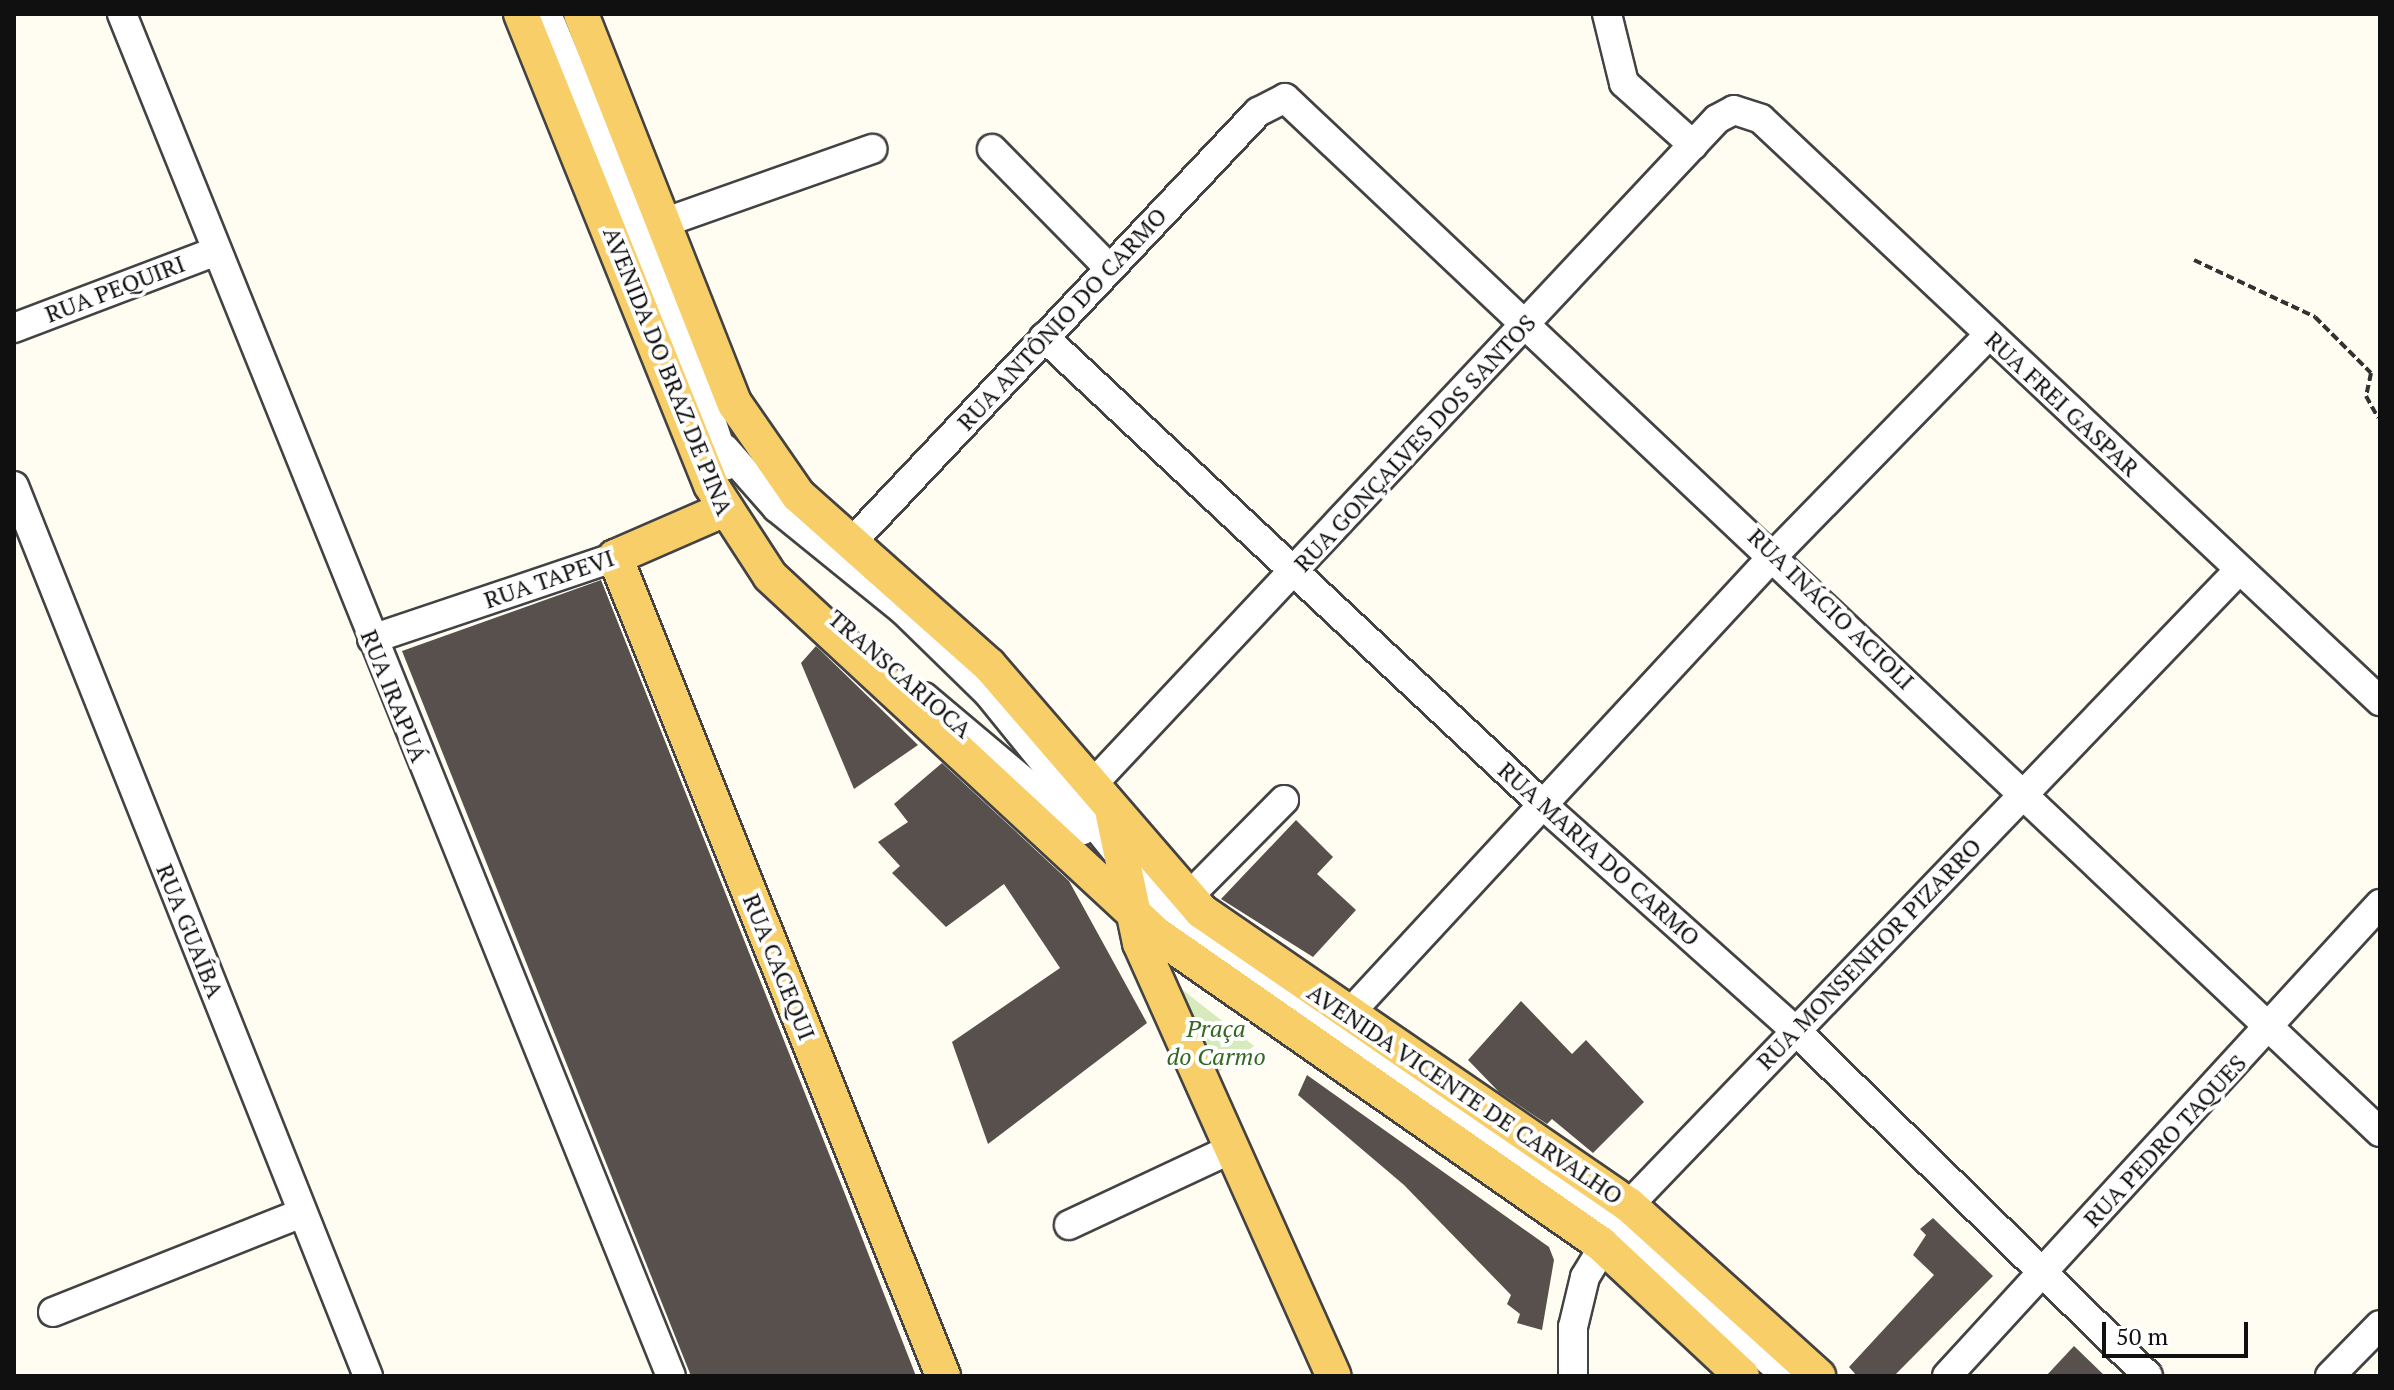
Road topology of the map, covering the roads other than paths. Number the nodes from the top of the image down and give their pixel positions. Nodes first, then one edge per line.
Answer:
1 (122, 14) edge
2 (521, 14) edge
3 (547, 14) edge
4 (581, 14) edge
5 (1607, 14) edge
6 (1276, 99) joint
7 (1743, 110) joint
8 (1693, 145) junction
9 (872, 149) dead end
10 (992, 149) dead end
11 (666, 222) junction
12 (217, 251) junction
13 (1110, 269) junction
14 (1525, 323) junction
15 (14, 328) edge
16 (1989, 335) junction
17 (1044, 337) junction
18 (725, 449) junction
19 (14, 486) edge
20 (723, 510) junction
21 (851, 543) junction
22 (1775, 554) junction
23 (615, 557) junction
24 (2238, 571) junction
25 (1296, 573) junction
26 (372, 639) junction
27 (2380, 701) edge
28 (1090, 787) junction
29 (2023, 793) junction
30 (1284, 800) dead end
31 (1543, 805) junction
32 (1113, 814) junction
33 (1122, 864) junction
34 (1187, 898) junction
35 (2380, 904) edge
36 (1131, 910) junction
37 (1347, 1016) junction
38 (2271, 1026) junction
39 (1795, 1030) junction
40 (2380, 1132) edge
41 (1229, 1150) junction
42 (302, 1213) junction
43 (1069, 1225) dead end
44 (1614, 1225) junction
45 (2044, 1273) junction
46 (53, 1312) dead end
47 (2380, 1325) edge
48 (1748, 1341) junction
49 (368, 1376) edge
50 (671, 1376) edge
51 (943, 1376) edge
52 (1334, 1376) edge
53 (1573, 1376) edge
54 (1742, 1376) edge
55 (1766, 1376) edge
56 (1787, 1376) edge
57 (1818, 1376) edge
58 (1947, 1376) edge
59 (2148, 1376) edge
60 (2330, 1376) edge

1 - 12 street, RUA IRAPUÁ
2 - 20 main road, AVENIDA DO BRAZ DE PINA
3 - 18 street, TRANSCARIOCA
4 - 11 main road, AVENIDA DO BRAZ DE PINA
5 - 8 street
6 - 13 street, RUA ANTÔNIO DO CARMO
6 - 14 street, RUA INÁCIO ACIOLI
7 - 8 street, RUA GONÇALVES DOS SANTOS
7 - 16 street, RUA FREI GASPAR
8 - 14 street, RUA GONÇALVES DOS SANTOS
9 - 11 street
10 - 13 street
11 - 21 main road, AVENIDA DO BRAZ DE PINA
12 - 15 street, RUA PEQUIRI
12 - 26 street, RUA IRAPUÁ
13 - 17 street, RUA ANTÔNIO DO CARMO
14 - 22 street, RUA INÁCIO ACIOLI
14 - 25 street, RUA GONÇALVES DOS SANTOS
16 - 22 street
16 - 24 street, RUA FREI GASPAR
17 - 21 street, RUA ANTÔNIO DO CARMO
17 - 25 street, RUA MARIA DO CARMO
18 - 33 street, TRANSCARIOCA
18 - 33 street, TRANSCARIOCA
19 - 42 street, RUA GUAÍBA
20 - 23 main road, RUA TAPEVI
20 - 36 main road, AVENIDA DO BRAZ DE PINA
21 - 28 main road, AVENIDA DO BRAZ DE PINA
22 - 29 street, RUA INÁCIO ACIOLI
22 - 31 street
23 - 26 street, RUA TAPEVI
23 - 51 main road, RUA CACEQUI
24 - 27 street, RUA FREI GASPAR
24 - 29 street, RUA MONSENHOR PIZARRO
25 - 28 street, RUA GONÇALVES DOS SANTOS
25 - 31 street, RUA MARIA DO CARMO
26 - 50 street, RUA IRAPUÁ
28 - 32 main road, AVENIDA DO BRAZ DE PINA
29 - 38 street, RUA INÁCIO ACIOLI
29 - 39 street, RUA MONSENHOR PIZARRO
30 - 34 street
31 - 37 street
31 - 39 street, RUA MARIA DO CARMO
32 - 33 main road, AVENIDA DO BRAZ DE PINA
32 - 34 main road, AVENIDA VICENTE DE CARVALHO
33 - 36 main road, AVENIDA DO BRAZ DE PINA
33 - 44 street, TRANSCARIOCA
34 - 37 main road, AVENIDA VICENTE DE CARVALHO
35 - 38 street, RUA PEDRO TAQUES
36 - 41 main road, AVENIDA DO BRAZ DE PINA
36 - 44 main road, AVENIDA VICENTE DE CARVALHO
37 - 44 main road, AVENIDA VICENTE DE CARVALHO
38 - 40 street, RUA INÁCIO ACIOLI
38 - 45 street, RUA PEDRO TAQUES
39 - 44 street, RUA MONSENHOR PIZARRO
39 - 45 street, RUA MARIA DO CARMO
41 - 43 street
41 - 52 main road, AVENIDA DO BRAZ DE PINA
42 - 46 street
42 - 49 street, RUA GUAÍBA
44 - 48 street, TRANSCARIOCA
44 - 53 street, RUA MONSENHOR PIZARRO
44 - 54 main road, AVENIDA VICENTE DE CARVALHO
44 - 57 main road, AVENIDA VICENTE DE CARVALHO
45 - 58 street, RUA PEDRO TAQUES
45 - 59 street, RUA MARIA DO CARMO
47 - 60 street
48 - 55 street, TRANSCARIOCA
48 - 56 street, TRANSCARIOCA

